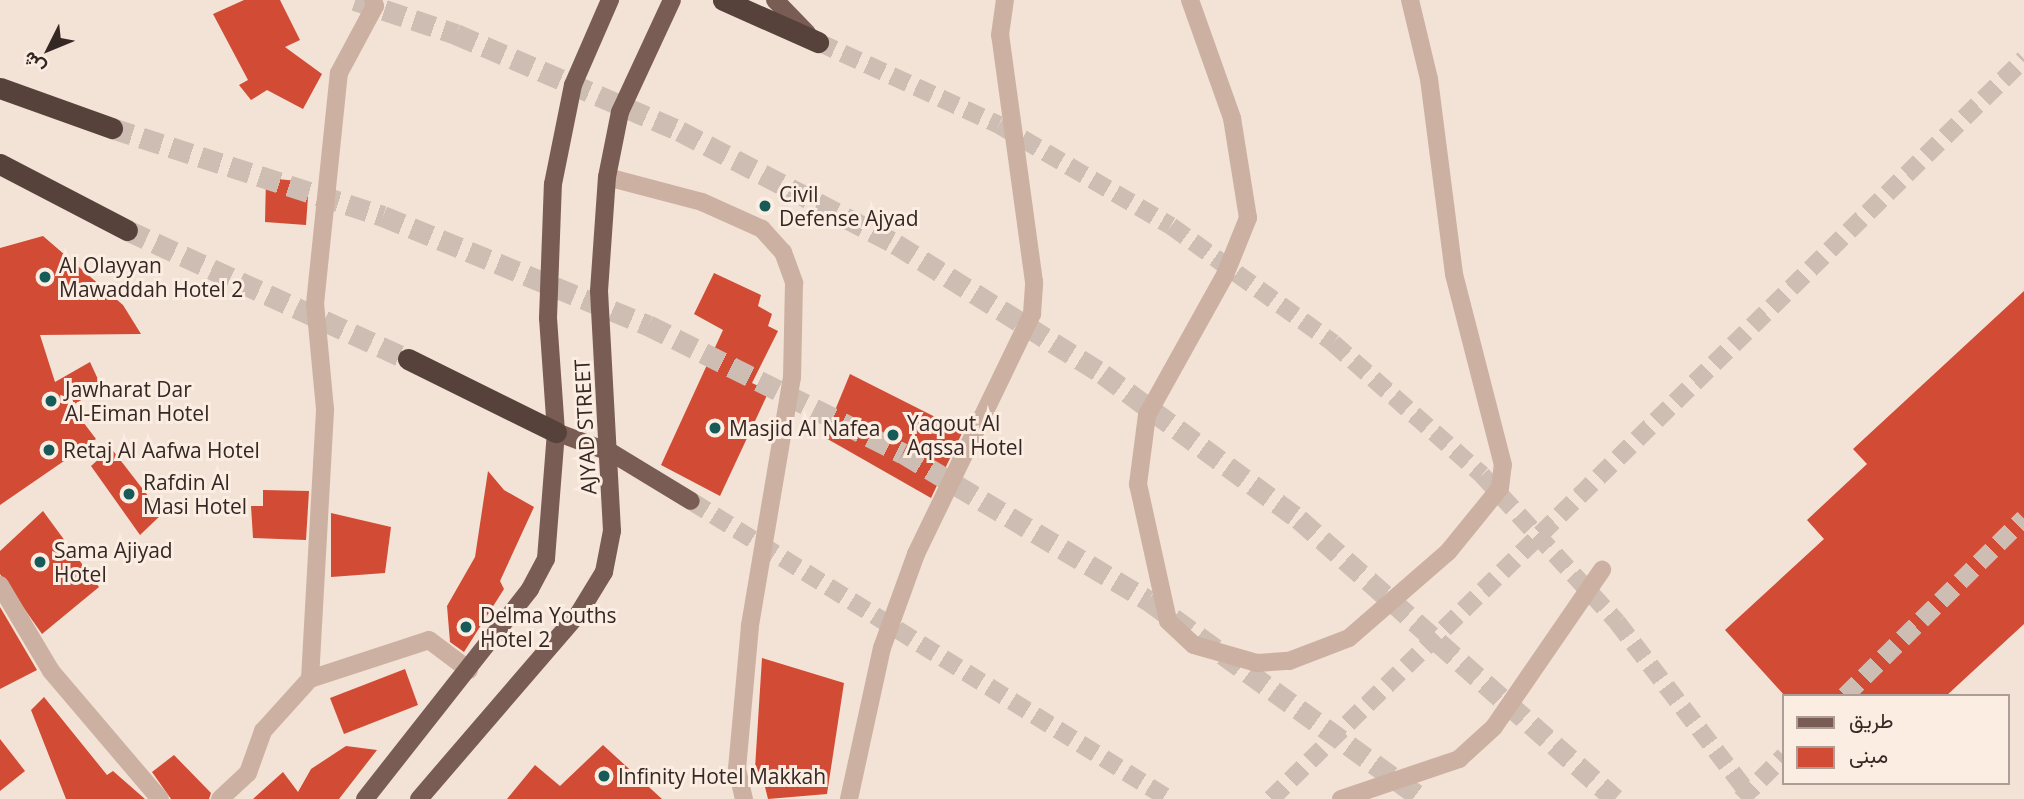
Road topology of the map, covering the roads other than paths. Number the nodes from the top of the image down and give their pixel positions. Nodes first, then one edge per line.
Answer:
1 (610, 0) edge
2 (672, 0) edge
3 (723, 0) edge
4 (775, 0) edge
5 (1005, 0) edge
6 (1190, 0) edge
7 (1410, 0) edge
8 (376, 2) edge
9 (818, 42) joint
10 (0, 88) edge
11 (112, 128) tunnel mouth
12 (0, 164) edge
13 (607, 177) junction
14 (127, 230) tunnel mouth
15 (408, 359) tunnel mouth
16 (556, 432) junction
17 (612, 453) junction
18 (691, 501) tunnel mouth
19 (1602, 570) dead end
20 (0, 585) edge
21 (468, 670) junction
22 (310, 679) junction
23 (160, 799) edge
24 (220, 799) edge
25 (365, 799) edge
26 (419, 799) edge
27 (744, 799) edge
28 (849, 799) edge
29 (1341, 799) edge

1 - 16 main road, AJYAD STREET
2 - 13 main road, AJYAD STREET
3 - 9 highway
4 - 9 main road
5 - 28 street
6 - 7 street
8 - 22 street
10 - 11 highway
12 - 14 highway
13 - 17 main road, AJYAD STREET
13 - 27 street
15 - 16 highway
16 - 17 main road
16 - 21 main road, AJYAD STREET
17 - 18 main road
17 - 26 main road, AJYAD STREET
19 - 29 street
20 - 23 street
21 - 22 street
21 - 25 main road, AJYAD STREET
22 - 24 street

